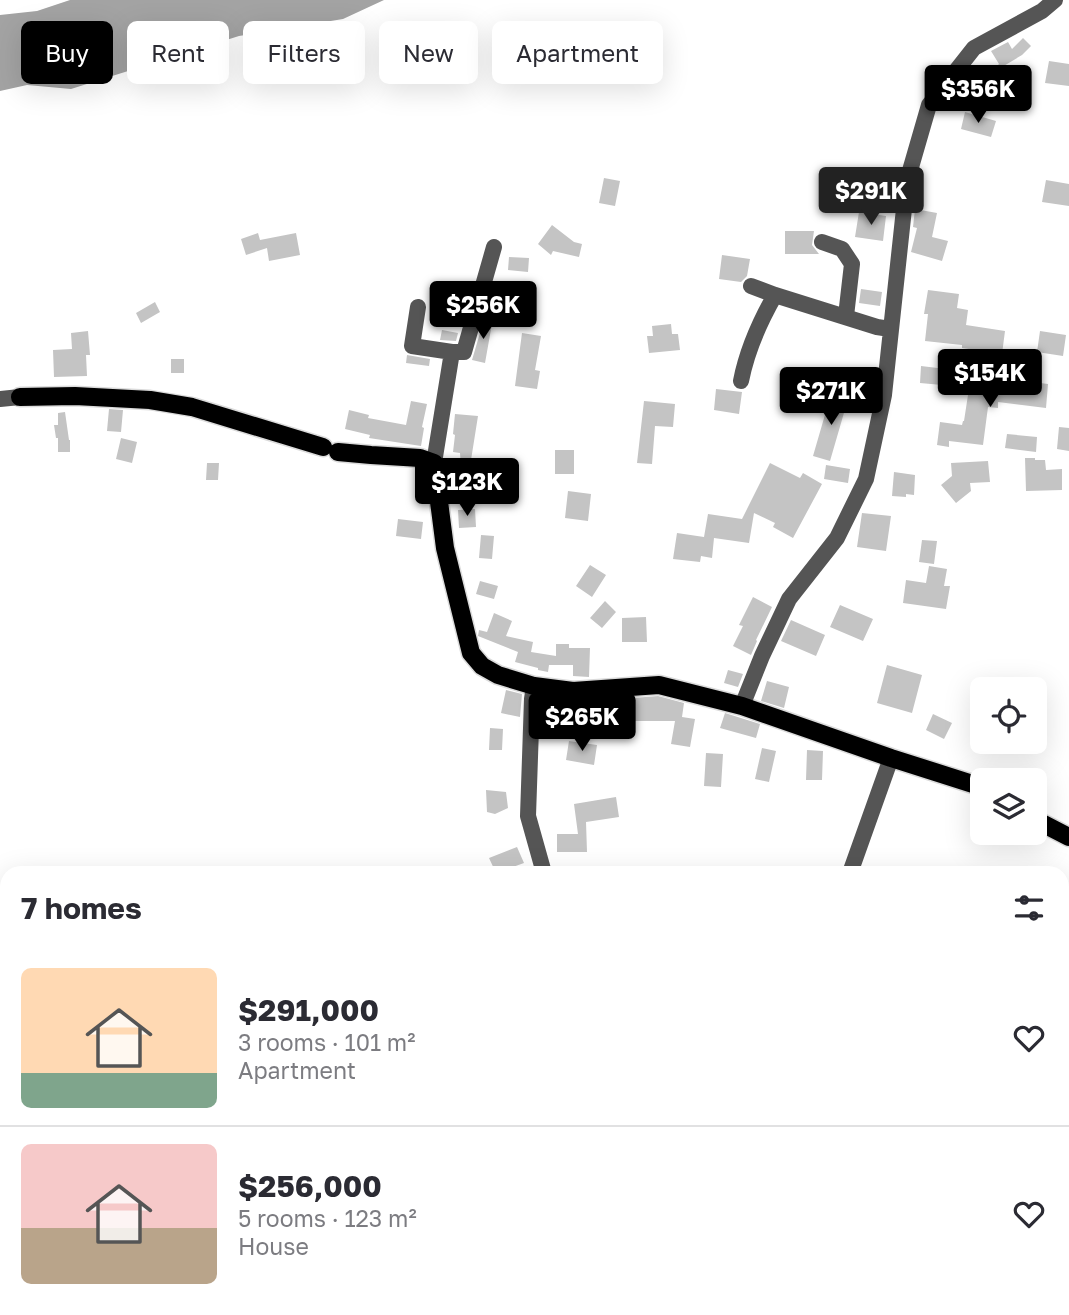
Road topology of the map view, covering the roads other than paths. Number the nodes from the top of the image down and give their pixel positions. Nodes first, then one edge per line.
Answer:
1 (1055, 0) edge
2 (822, 242) dead end
3 (494, 247) dead end
4 (751, 286) dead end
5 (775, 295) junction
6 (418, 307) dead end
7 (846, 316) junction
8 (890, 329) junction
9 (452, 352) junction
10 (741, 381) dead end
11 (20, 397) joint
12 (0, 399) edge
13 (434, 463) junction
14 (534, 686) junction
15 (742, 706) junction
16 (891, 758) junction
17 (970, 783) edge
18 (1047, 826) edge
19 (1069, 837) edge
20 (542, 866) edge
21 (852, 866) edge

1 - 8 street
2 - 7 street
3 - 9 street
4 - 5 street
5 - 7 street
5 - 10 street
6 - 9 street
7 - 8 street
8 - 15 street
9 - 13 street
11 - 12 street
11 - 13 main road
13 - 14 main road
14 - 15 main road
14 - 20 street
15 - 16 main road
16 - 17 main road
16 - 21 street
18 - 19 main road

